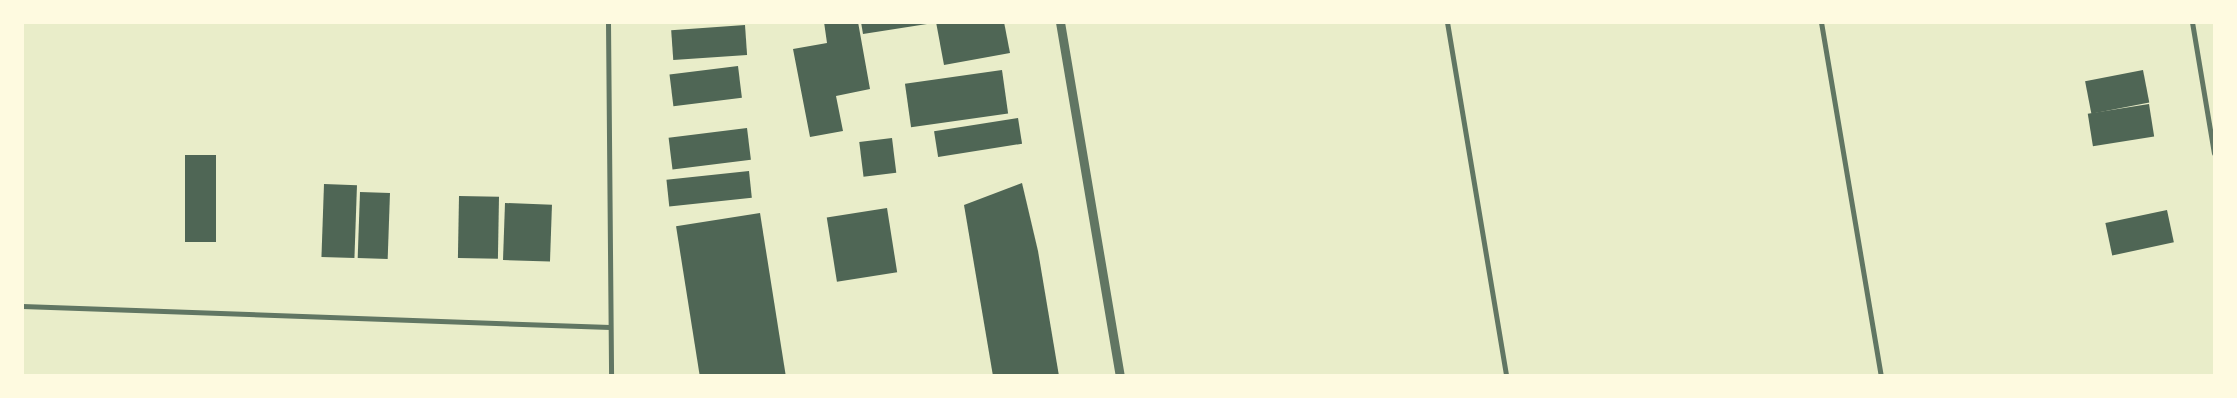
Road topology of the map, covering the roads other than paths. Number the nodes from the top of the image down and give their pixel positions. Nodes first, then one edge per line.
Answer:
1 (608, 22) edge
2 (1060, 22) edge
3 (1447, 22) edge
4 (1821, 22) edge
5 (2192, 22) edge
6 (2214, 153) edge
7 (22, 306) edge
8 (610, 327) junction
9 (611, 376) edge
10 (1120, 376) edge
11 (1506, 376) edge
12 (1880, 376) edge

1 - 8 street
2 - 10 street
3 - 11 street
4 - 12 street
5 - 6 street
7 - 8 street
8 - 9 street

